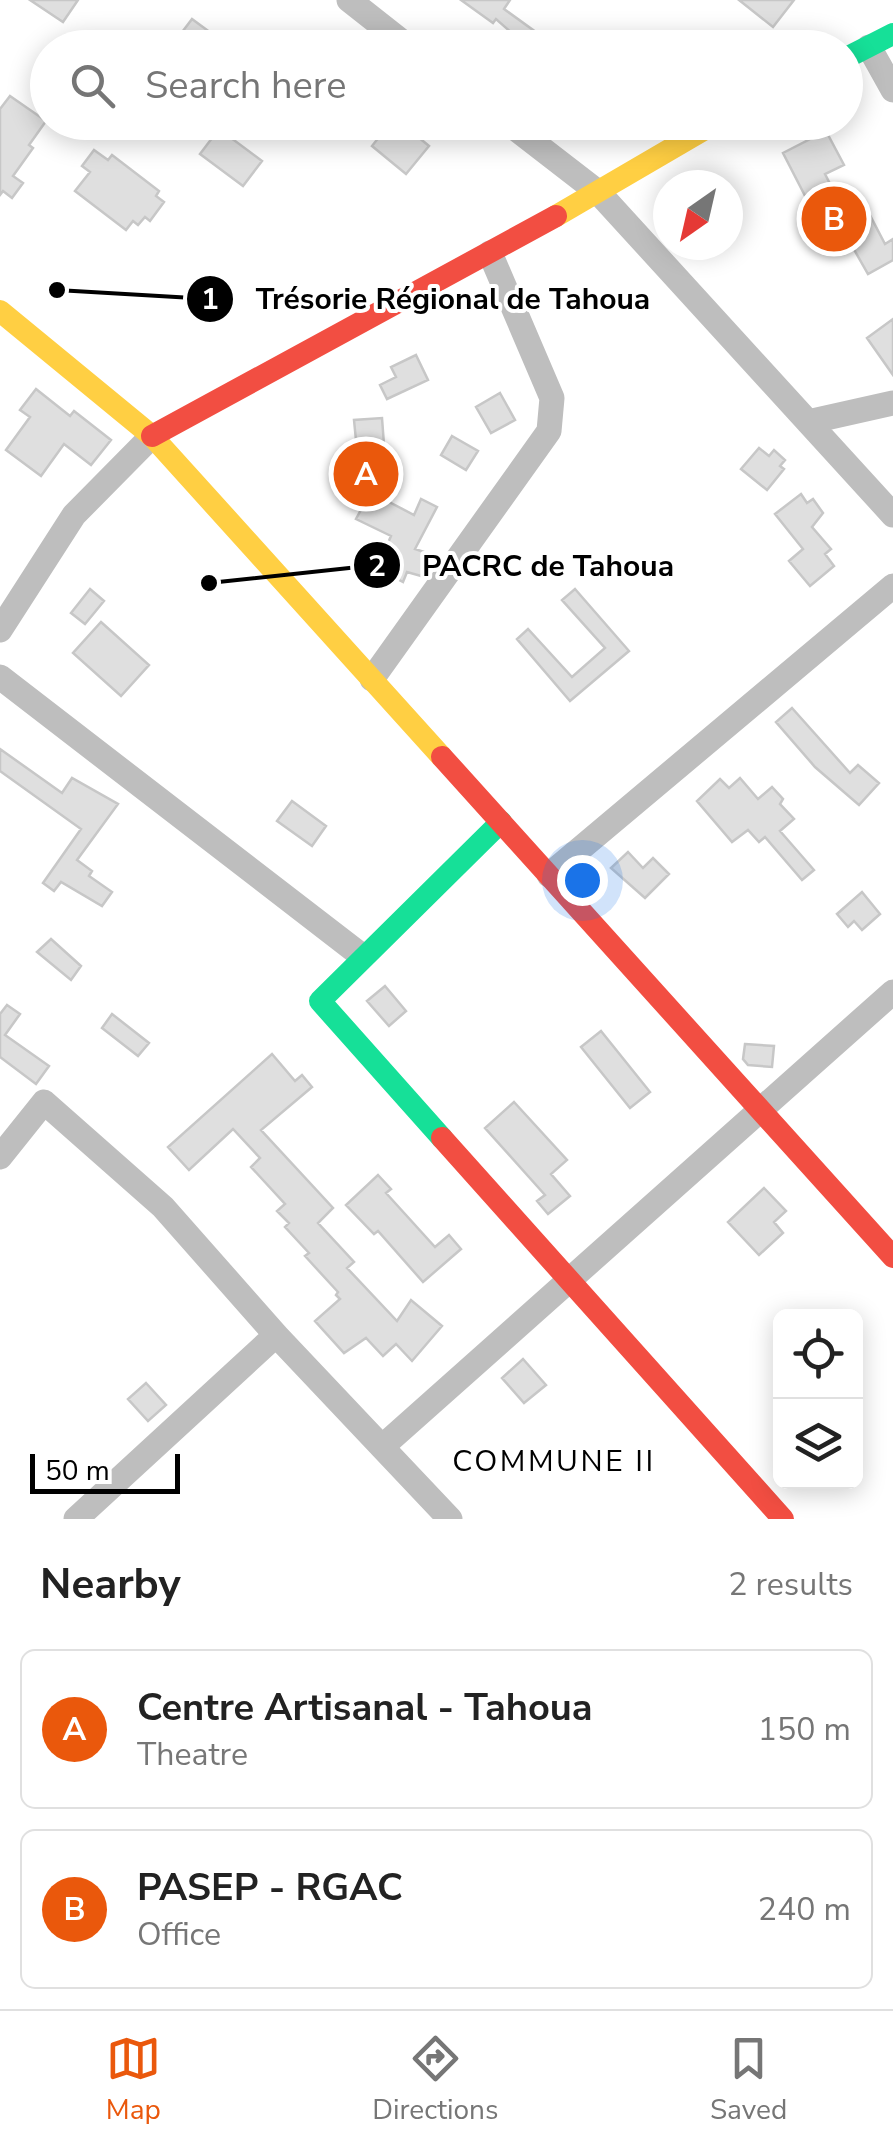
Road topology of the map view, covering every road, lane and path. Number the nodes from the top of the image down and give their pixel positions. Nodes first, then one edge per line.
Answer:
1 (349, 0) edge
2 (387, 30) edge
3 (893, 34) edge
4 (863, 50) edge
5 (863, 59) edge
6 (893, 90) edge
7 (531, 140) edge
8 (686, 140) edge
9 (599, 193) junction
10 (490, 252) junction
11 (0, 311) edge
12 (893, 403) edge
13 (808, 422) junction
14 (152, 436) junction
15 (893, 514) edge
16 (893, 586) edge
17 (0, 630) edge
18 (0, 676) edge
19 (372, 679) junction
20 (502, 822) junction
21 (549, 875) junction
22 (362, 956) junction
23 (893, 992) edge
24 (760, 1110) junction
25 (0, 1158) edge
26 (893, 1257) edge
27 (570, 1278) junction
28 (276, 1335) junction
29 (384, 1446) junction
30 (76, 1519) edge
31 (450, 1519) edge
32 (783, 1519) edge

1 - 2 street
3 - 4 street
5 - 6 street
7 - 9 street
8 - 9 street
9 - 10 street
9 - 13 street
10 - 14 street
10 - 19 street
11 - 14 street
12 - 13 street
13 - 15 street
14 - 17 street
14 - 19 street
16 - 21 street
18 - 22 street
19 - 20 street
20 - 21 street
20 - 22 street
21 - 24 street
22 - 27 street
23 - 24 street
24 - 26 street
24 - 27 street
25 - 28 street
27 - 29 street
27 - 32 street
28 - 29 street
28 - 30 street
29 - 31 street

